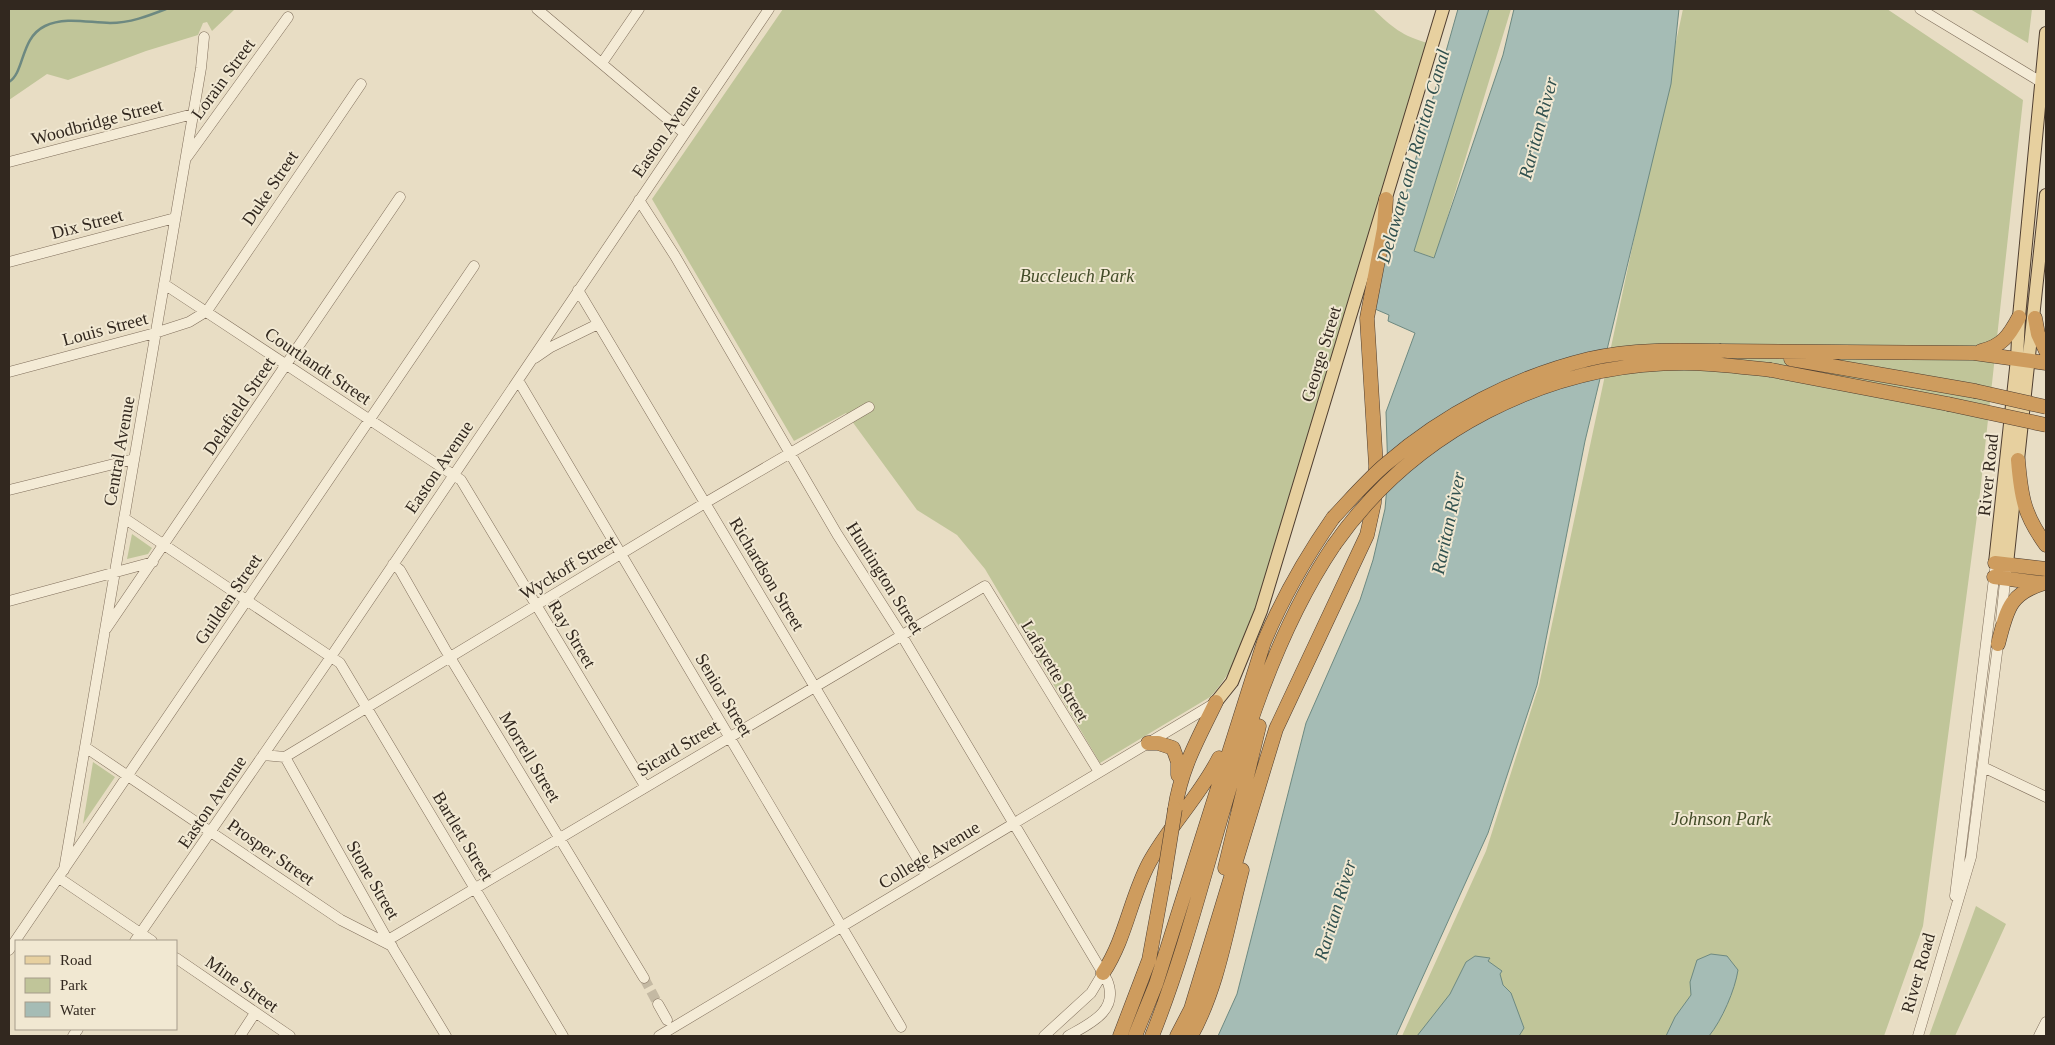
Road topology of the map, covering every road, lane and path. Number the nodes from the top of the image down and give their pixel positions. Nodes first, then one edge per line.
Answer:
1 (537, 9) edge
2 (639, 9) edge
3 (769, 9) edge
4 (1443, 9) edge
5 (1920, 9) edge
6 (288, 17) dead end
7 (2046, 33) edge
8 (204, 37) dead end
9 (602, 63) junction
10 (2043, 82) edge
11 (361, 84) dead end
12 (193, 114) junction
13 (684, 133) junction
14 (185, 160) junction
15 (9, 162) edge
16 (2046, 195) edge
17 (400, 197) dead end
18 (1386, 198) junction
19 (639, 200) junction
20 (174, 218) junction
21 (9, 262) edge
22 (474, 266) dead end
23 (164, 284) junction
24 (578, 290) junction
25 (207, 311) junction
26 (2019, 317) junction
27 (2035, 318) junction
28 (598, 324) junction
29 (155, 333) junction
30 (2046, 351) edge
31 (1974, 353) junction
32 (1781, 354) junction
33 (2024, 359) junction
34 (530, 362) junction
35 (2046, 363) edge
36 (287, 365) junction
37 (9, 372) edge
38 (518, 380) junction
39 (869, 407) dead end
40 (2046, 407) edge
41 (370, 420) junction
42 (2046, 425) edge
43 (791, 453) junction
44 (134, 458) junction
45 (2018, 460) junction
46 (454, 475) junction
47 (9, 490) edge
48 (705, 503) junction
49 (124, 518) junction
50 (2046, 545) edge
51 (164, 546) junction
52 (620, 554) junction
53 (153, 562) junction
54 (393, 564) junction
55 (2001, 564) junction
56 (2046, 569) edge
57 (115, 572) junction
58 (2000, 578) junction
59 (2045, 584) edge
60 (985, 586) joint
61 (246, 601) junction
62 (9, 602) edge
63 (536, 605) junction
64 (1292, 618) junction
65 (104, 632) junction
66 (902, 636) junction
67 (1998, 644) junction
68 (450, 656) junction
69 (331, 657) junction
70 (815, 686) junction
71 (1216, 702) junction
72 (367, 707) junction
73 (1236, 724) junction
74 (1276, 730) junction
75 (730, 736) junction
76 (1148, 743) junction
77 (85, 747) junction
78 (263, 755) junction
79 (285, 757) junction
80 (1983, 767) junction
81 (1099, 772) junction
82 (128, 775) junction
83 (1178, 783) junction
84 (645, 786) junction
85 (2046, 796) edge
86 (1013, 824) junction
87 (212, 832) junction
88 (560, 838) junction
89 (61, 874) junction
90 (927, 875) junction
91 (476, 889) junction
92 (1952, 919) junction
93 (842, 926) junction
94 (138, 937) edge
95 (16, 940) edge
96 (390, 943) junction
97 (178, 959) edge
98 (1204, 959) junction
99 (1103, 973) junction
100 (644, 978) tunnel mouth
101 (658, 1004) tunnel mouth
102 (255, 1013) junction
103 (667, 1020) dead end
104 (2046, 1022) edge
105 (902, 1027) dead end
106 (1184, 1033) edge
107 (240, 1036) edge
108 (290, 1036) edge
109 (446, 1036) edge
110 (563, 1036) edge
111 (659, 1036) edge
112 (1044, 1036) edge
113 (1068, 1036) edge
114 (1120, 1036) edge
115 (1135, 1036) edge
116 (1152, 1036) edge
117 (1918, 1036) edge
118 (2039, 1036) edge

1 - 9 street
2 - 9 street
3 - 13 street, Easton Avenue
4 - 18 main road, George Street
5 - 10 street
6 - 14 street, Lorain Street
7 - 10 main road, River Road
8 - 12 street, Central Avenue
9 - 13 street
10 - 26 main road, River Road
11 - 25 street, Duke Street
12 - 14 street, Central Avenue
12 - 15 street, Woodbridge Street
13 - 19 street, Easton Avenue
14 - 20 street, Central Avenue
16 - 27 main road, River Road
17 - 36 street, Delafield Street
18 - 71 main road, George Street
18 - 74 highway
19 - 24 street, Easton Avenue
19 - 43 street, Huntington Street
20 - 21 street, Dix Street
20 - 23 street, Central Avenue
22 - 41 street, Guilden Street
23 - 25 street, Courtlandt Street
23 - 29 street, Central Avenue
24 - 28 street, Richardson Street
24 - 34 street, Easton Avenue
25 - 29 street, Louis Street
25 - 36 street, Courtlandt Street
26 - 31 highway
26 - 33 main road, River Road
27 - 30 highway
27 - 33 main road, River Road
28 - 34 street
28 - 48 street, Richardson Street
29 - 37 street, Louis Street
29 - 44 street, Central Avenue
31 - 32 highway
31 - 33 highway
32 - 40 highway, bridge
32 - 73 highway, bridge
33 - 35 highway
33 - 45 main road, River Road
33 - 55 main road, River Road
34 - 38 street, Easton Avenue
36 - 41 street, Courtlandt Street
36 - 51 street, Delafield Street
38 - 46 street, Easton Avenue
38 - 52 street, Senior Street
39 - 43 street, Wyckoff Street
41 - 46 street, Courtlandt Street
41 - 61 street, Guilden Street
42 - 64 highway, bridge
43 - 48 street, Wyckoff Street
43 - 66 street, Huntington Street
44 - 47 street
44 - 49 street, Central Avenue
45 - 50 highway
45 - 55 main road, River Road
46 - 54 street, Easton Avenue
46 - 63 street, Ray Street
48 - 52 street, Wyckoff Street
48 - 70 street, Richardson Street
49 - 51 street, Bartlett Street
49 - 57 street, Central Avenue
51 - 53 street, Delafield Street
51 - 61 street, Bartlett Street
52 - 63 street, Wyckoff Street
52 - 75 street, Senior Street
53 - 57 street
53 - 65 street, Delafield Street
54 - 68 street, Morrell Street
54 - 69 street, Easton Avenue
55 - 56 highway
55 - 58 street, River Road
57 - 62 street
57 - 65 street, Central Avenue
58 - 59 highway
58 - 67 street, River Road
58 - 92 street, River Road
59 - 67 highway
60 - 66 street, Sicard Street
60 - 81 street, Lafayette Street
61 - 69 street, Bartlett Street
61 - 82 street, Guilden Street
63 - 68 street, Wyckoff Street
63 - 84 street, Ray Street
64 - 98 highway
64 - 116 highway
65 - 77 street, Central Avenue
66 - 70 street, Sicard Street
66 - 86 street, Huntington Street
67 - 80 street, River Road
68 - 72 street, Wyckoff Street
68 - 88 street, Morrell Street
69 - 72 street, Bartlett Street
69 - 78 street, Easton Avenue
70 - 75 street, Sicard Street
70 - 90 street, Richardson Street
71 - 76 street, College Avenue
71 - 83 highway
72 - 79 street, Wyckoff Street
72 - 91 street, Bartlett Street
73 - 99 highway
73 - 115 highway
74 - 98 highway
74 - 106 highway
75 - 84 street, Sicard Street
75 - 93 street, Senior Street
76 - 81 street, College Avenue
76 - 83 highway
77 - 82 street, Prosper Street
77 - 89 street, Central Avenue
78 - 79 street
78 - 87 street, Easton Avenue
79 - 96 street, Stone Street
80 - 85 street
80 - 92 street, River Road
81 - 86 street, College Avenue
82 - 87 street, Prosper Street
82 - 89 street, Guilden Street
83 - 114 highway, bridge
84 - 88 street, Sicard Street
86 - 90 street, College Avenue
86 - 99 street, Huntington Street
87 - 94 street, Easton Avenue
87 - 96 street, Prosper Street
88 - 91 street, Sicard Street
88 - 100 street, Morrell Street
89 - 94 street
89 - 95 street, Guilden Street
90 - 93 street, College Avenue
91 - 96 street, Sicard Street
91 - 110 street, Bartlett Street
92 - 117 street, River Road
93 - 105 street, Senior Street
93 - 111 street, College Avenue
96 - 109 street, Stone Street
97 - 102 street, Mine Street
98 - 106 highway
99 - 112 street
99 - 113 street, Huntington Street
101 - 103 street
102 - 107 street
102 - 108 street, Mine Street
104 - 118 street

